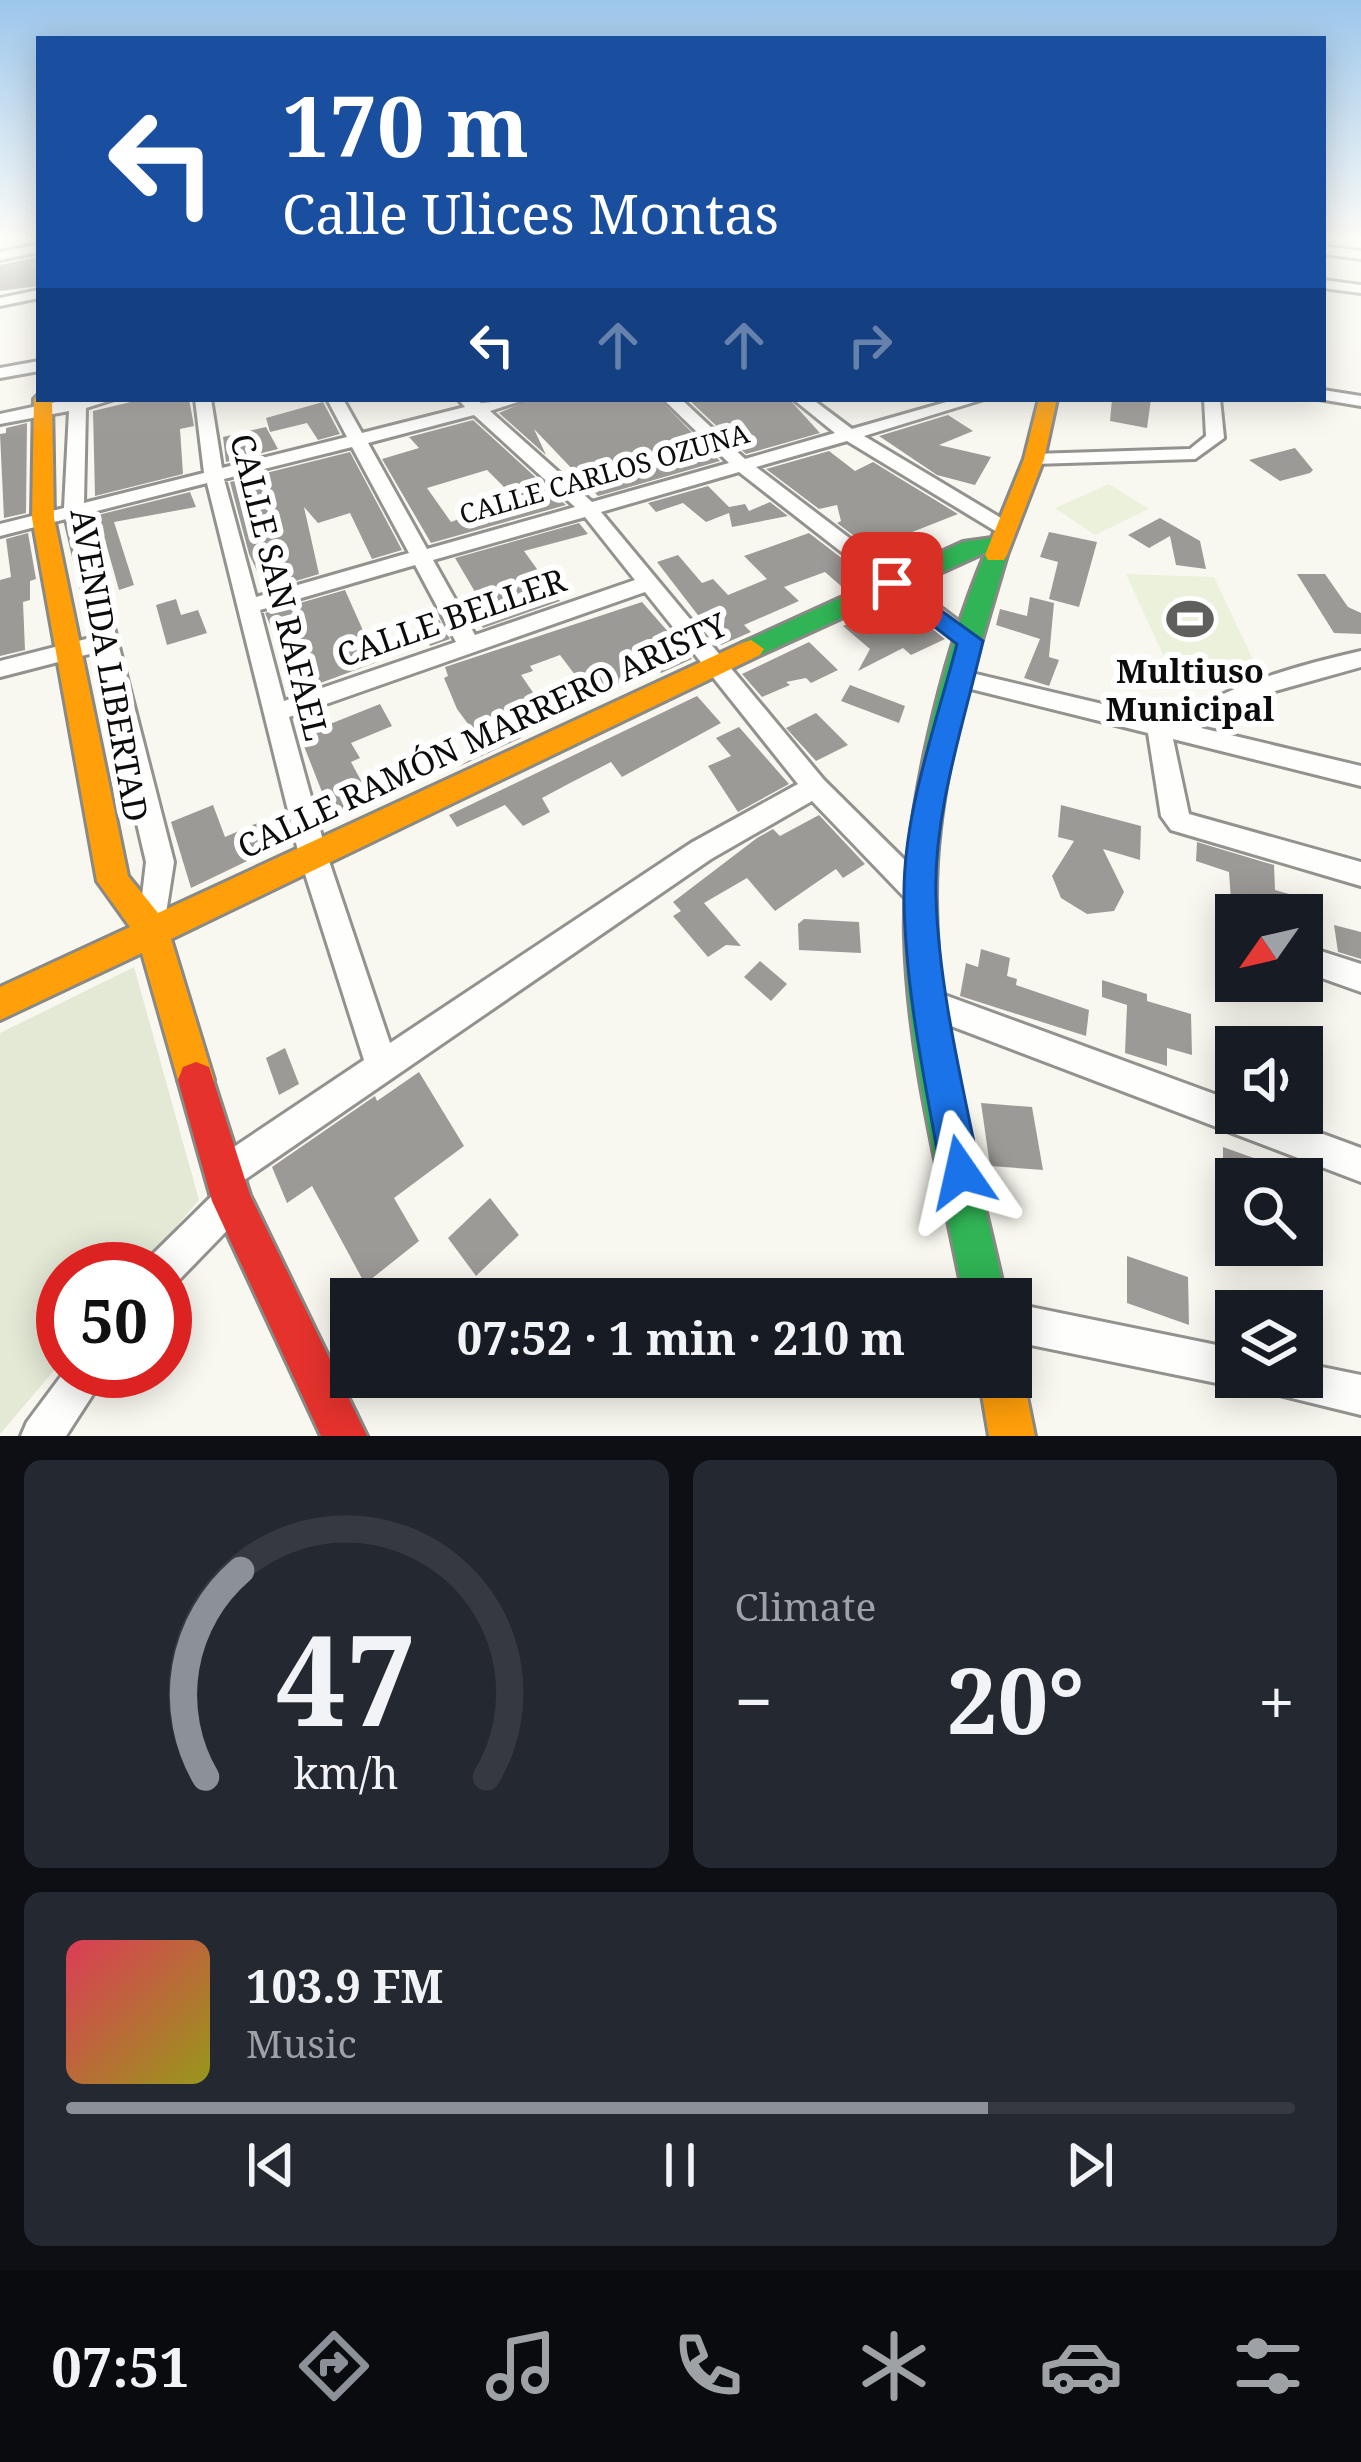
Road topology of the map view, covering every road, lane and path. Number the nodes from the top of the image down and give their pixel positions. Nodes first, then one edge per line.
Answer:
1 (36, 367) edge
2 (0, 374) edge
3 (1326, 395) edge
4 (1361, 401) edge
5 (78, 402) edge
6 (202, 402) edge
7 (337, 402) edge
8 (674, 402) edge
9 (805, 402) edge
10 (965, 402) edge
11 (1047, 402) edge
12 (1213, 402) edge
13 (43, 405) edge
14 (471, 405) edge
15 (0, 419) edge
16 (846, 433) junction
17 (357, 439) junction
18 (1034, 459) junction
19 (741, 465) junction
20 (214, 476) junction
21 (589, 509) junction
22 (74, 510) junction
23 (43, 518) junction
24 (0, 530) edge
25 (1001, 536) junction
26 (423, 556) junction
27 (648, 583) junction
28 (892, 583) junction
29 (248, 606) junction
30 (970, 641) junction
31 (106, 642) junction
32 (470, 645) junction
33 (72, 650) junction
34 (1361, 659) edge
35 (714, 667) junction
36 (0, 669) edge
37 (963, 679) junction
38 (275, 713) junction
39 (1170, 728) junction
40 (1361, 776) edge
41 (815, 788) junction
42 (313, 854) junction
43 (1361, 874) edge
44 (920, 894) junction
45 (152, 930) junction
46 (1323, 965) edge
47 (1361, 978) edge
48 (928, 1003) junction
49 (0, 1004) edge
50 (382, 1065) junction
51 (1361, 1165) edge
52 (228, 1187) junction
53 (185, 1242) edge
54 (981, 1278) edge
55 (1032, 1326) edge
56 (1215, 1364) edge
57 (1323, 1387) edge
58 (1361, 1395) edge
59 (69, 1398) edge
60 (1004, 1398) edge
61 (41, 1436) edge
62 (344, 1436) edge
63 (1012, 1436) edge

1 - 2 street
3 - 4 street
5 - 13 street
5 - 22 street, AVENIDA LIBERTAD
6 - 20 street, CALLE SAN RAFAEL
7 - 17 street
8 - 19 street
9 - 16 street
10 - 16 street, CALLE CARLOS OZUNA
11 - 18 street
12 - 18 street
13 - 15 street
13 - 23 street, AVENIDA LIBERTAD
14 - 17 street
14 - 21 street
16 - 19 street, CALLE CARLOS OZUNA
16 - 25 street
17 - 20 street
17 - 26 street
18 - 25 street
19 - 21 street, CALLE CARLOS OZUNA
19 - 28 street
20 - 22 street
20 - 29 street, CALLE SAN RAFAEL
21 - 26 street, CALLE CARLOS OZUNA
21 - 27 street
22 - 23 street
22 - 31 street, AVENIDA LIBERTAD
23 - 24 street
23 - 33 street, AVENIDA LIBERTAD
25 - 28 street, CALLE RAMÓN MARRERO ARISTY
25 - 30 street
26 - 29 street, CALLE CARLOS OZUNA
26 - 32 street
27 - 32 street, CALLE BELLER
27 - 35 street
28 - 30 street
28 - 35 street, CALLE RAMÓN MARRERO ARISTY
29 - 38 street, CALLE SAN RAFAEL
30 - 37 street
31 - 33 street
31 - 45 street, AVENIDA LIBERTAD
32 - 38 street, CALLE BELLER
33 - 36 street
33 - 45 street, AVENIDA LIBERTAD
34 - 39 street
35 - 41 street
35 - 42 street, CALLE RAMÓN MARRERO ARISTY
37 - 39 street
37 - 44 street
38 - 42 street, CALLE SAN RAFAEL
39 - 40 street
39 - 43 street
41 - 44 street
41 - 50 street
42 - 45 street, CALLE RAMÓN MARRERO ARISTY
42 - 50 street, CALLE SAN RAFAEL
44 - 48 street
45 - 49 street, CALLE RAMÓN MARRERO ARISTY
45 - 52 street, AVENIDA LIBERTAD
46 - 47 street
48 - 51 street
48 - 54 street
50 - 52 street
52 - 53 street
52 - 62 street, AVENIDA LIBERTAD
55 - 56 street
57 - 58 street
59 - 61 street
60 - 63 street

